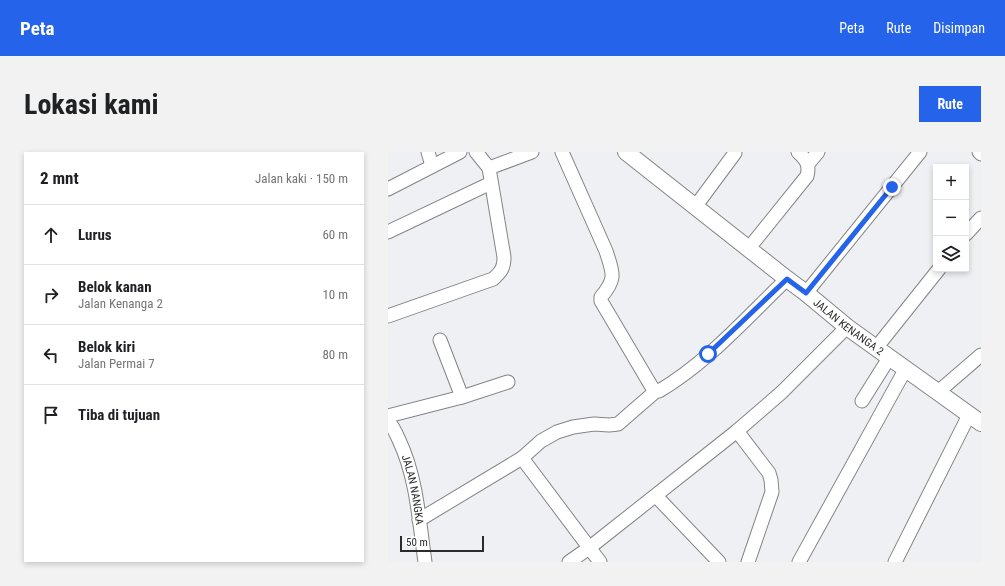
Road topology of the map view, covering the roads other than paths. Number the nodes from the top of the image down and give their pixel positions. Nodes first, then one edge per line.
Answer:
1 (428, 152) edge
2 (460, 152) edge
3 (476, 152) edge
4 (532, 152) edge
5 (562, 152) edge
6 (798, 152) edge
7 (818, 152) edge
8 (920, 152) edge
9 (979, 152) edge
10 (629, 153) edge
11 (735, 153) dead end
12 (981, 154) edge
13 (808, 164) junction
14 (432, 166) junction
15 (489, 168) junction
16 (491, 183) junction
17 (388, 189) edge
18 (695, 207) junction
19 (981, 218) edge
20 (969, 231) edge
21 (388, 232) edge
22 (749, 248) junction
23 (937, 272) edge
24 (787, 279) junction
25 (806, 293) junction
26 (388, 316) edge
27 (848, 327) junction
28 (440, 340) dead end
29 (876, 348) junction
30 (981, 355) edge
31 (889, 358) junction
32 (905, 370) junction
33 (508, 382) dead end
34 (656, 391) junction
35 (938, 392) junction
36 (462, 397) junction
37 (862, 401) dead end
38 (975, 419) edge
39 (389, 423) edge
40 (737, 431) junction
41 (522, 458) junction
42 (656, 496) junction
43 (419, 520) junction
44 (589, 548) junction
45 (424, 562) edge
46 (569, 562) edge
47 (600, 562) edge
48 (719, 562) edge
49 (748, 562) edge
50 (800, 562) edge
51 (895, 562) edge

1 - 14 street
2 - 14 street
3 - 15 street
4 - 15 street
5 - 34 street
6 - 13 street
7 - 13 street
8 - 25 street
9 - 12 street
10 - 18 main road, JALAN KENANGA 2
11 - 18 street
13 - 22 street
14 - 17 street
15 - 16 street
16 - 21 street
16 - 26 street
18 - 22 main road, JALAN KENANGA 2
19 - 20 street
22 - 24 main road, JALAN KENANGA 2
23 - 29 street
24 - 25 main road, JALAN KENANGA 2
24 - 34 street
25 - 27 main road, JALAN KENANGA 2
27 - 29 main road, JALAN KENANGA 2
27 - 40 street
28 - 36 street
29 - 31 main road, JALAN KENANGA 2
30 - 35 street
31 - 32 main road, JALAN KENANGA 2
31 - 37 street
32 - 35 main road, JALAN KENANGA 2
32 - 50 street
33 - 36 street
34 - 41 street
35 - 38 main road, JALAN KENANGA 2
36 - 39 street
38 - 51 street
39 - 43 street, JALAN NANGKA
40 - 42 street
40 - 49 street
41 - 43 street
41 - 44 street
42 - 44 street
42 - 48 street
43 - 45 street, JALAN NANGKA
44 - 46 street
44 - 47 street

